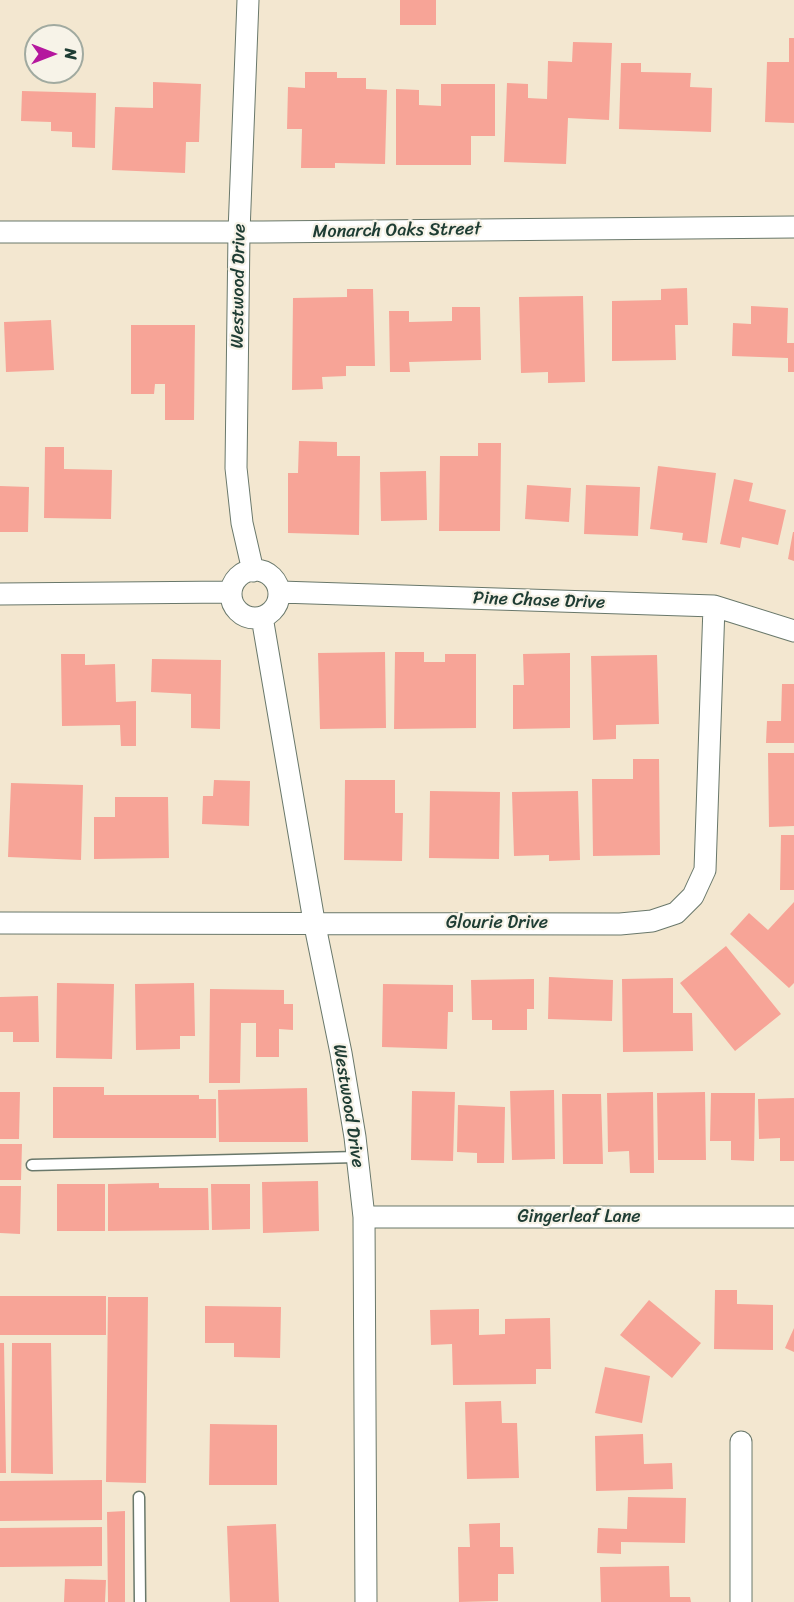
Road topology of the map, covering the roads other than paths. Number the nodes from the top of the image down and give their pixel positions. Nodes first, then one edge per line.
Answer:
1 (248, 0) edge
2 (794, 227) edge
3 (0, 232) edge
4 (239, 232) junction
5 (253, 571) junction
6 (231, 592) junction
7 (280, 592) junction
8 (0, 594) edge
9 (714, 606) junction
10 (262, 617) junction
11 (794, 631) edge
12 (314, 921) junction
13 (0, 923) edge
14 (357, 1157) junction
15 (32, 1165) dead end
16 (364, 1217) junction
17 (794, 1217) edge
18 (741, 1442) dead end
19 (139, 1497) dead end
20 (140, 1602) edge
21 (366, 1602) edge
22 (741, 1602) edge

1 - 4 street, Westwood Drive
2 - 4 street, Monarch Oaks Street
3 - 4 street, Monarch Oaks Street
4 - 5 street, Westwood Drive
5 - 6 street
5 - 7 street
6 - 8 street
6 - 10 street
7 - 9 street, Pine Chase Drive
7 - 10 street
9 - 11 street, Pine Chase Drive
9 - 12 street, Glourie Drive
10 - 12 street, Westwood Drive
12 - 13 street, Glourie Drive
12 - 14 street, Westwood Drive
14 - 15 lane
14 - 16 street, Westwood Drive
16 - 17 street, Gingerleaf Lane
16 - 21 street, Westwood Drive
18 - 22 street
19 - 20 lane

